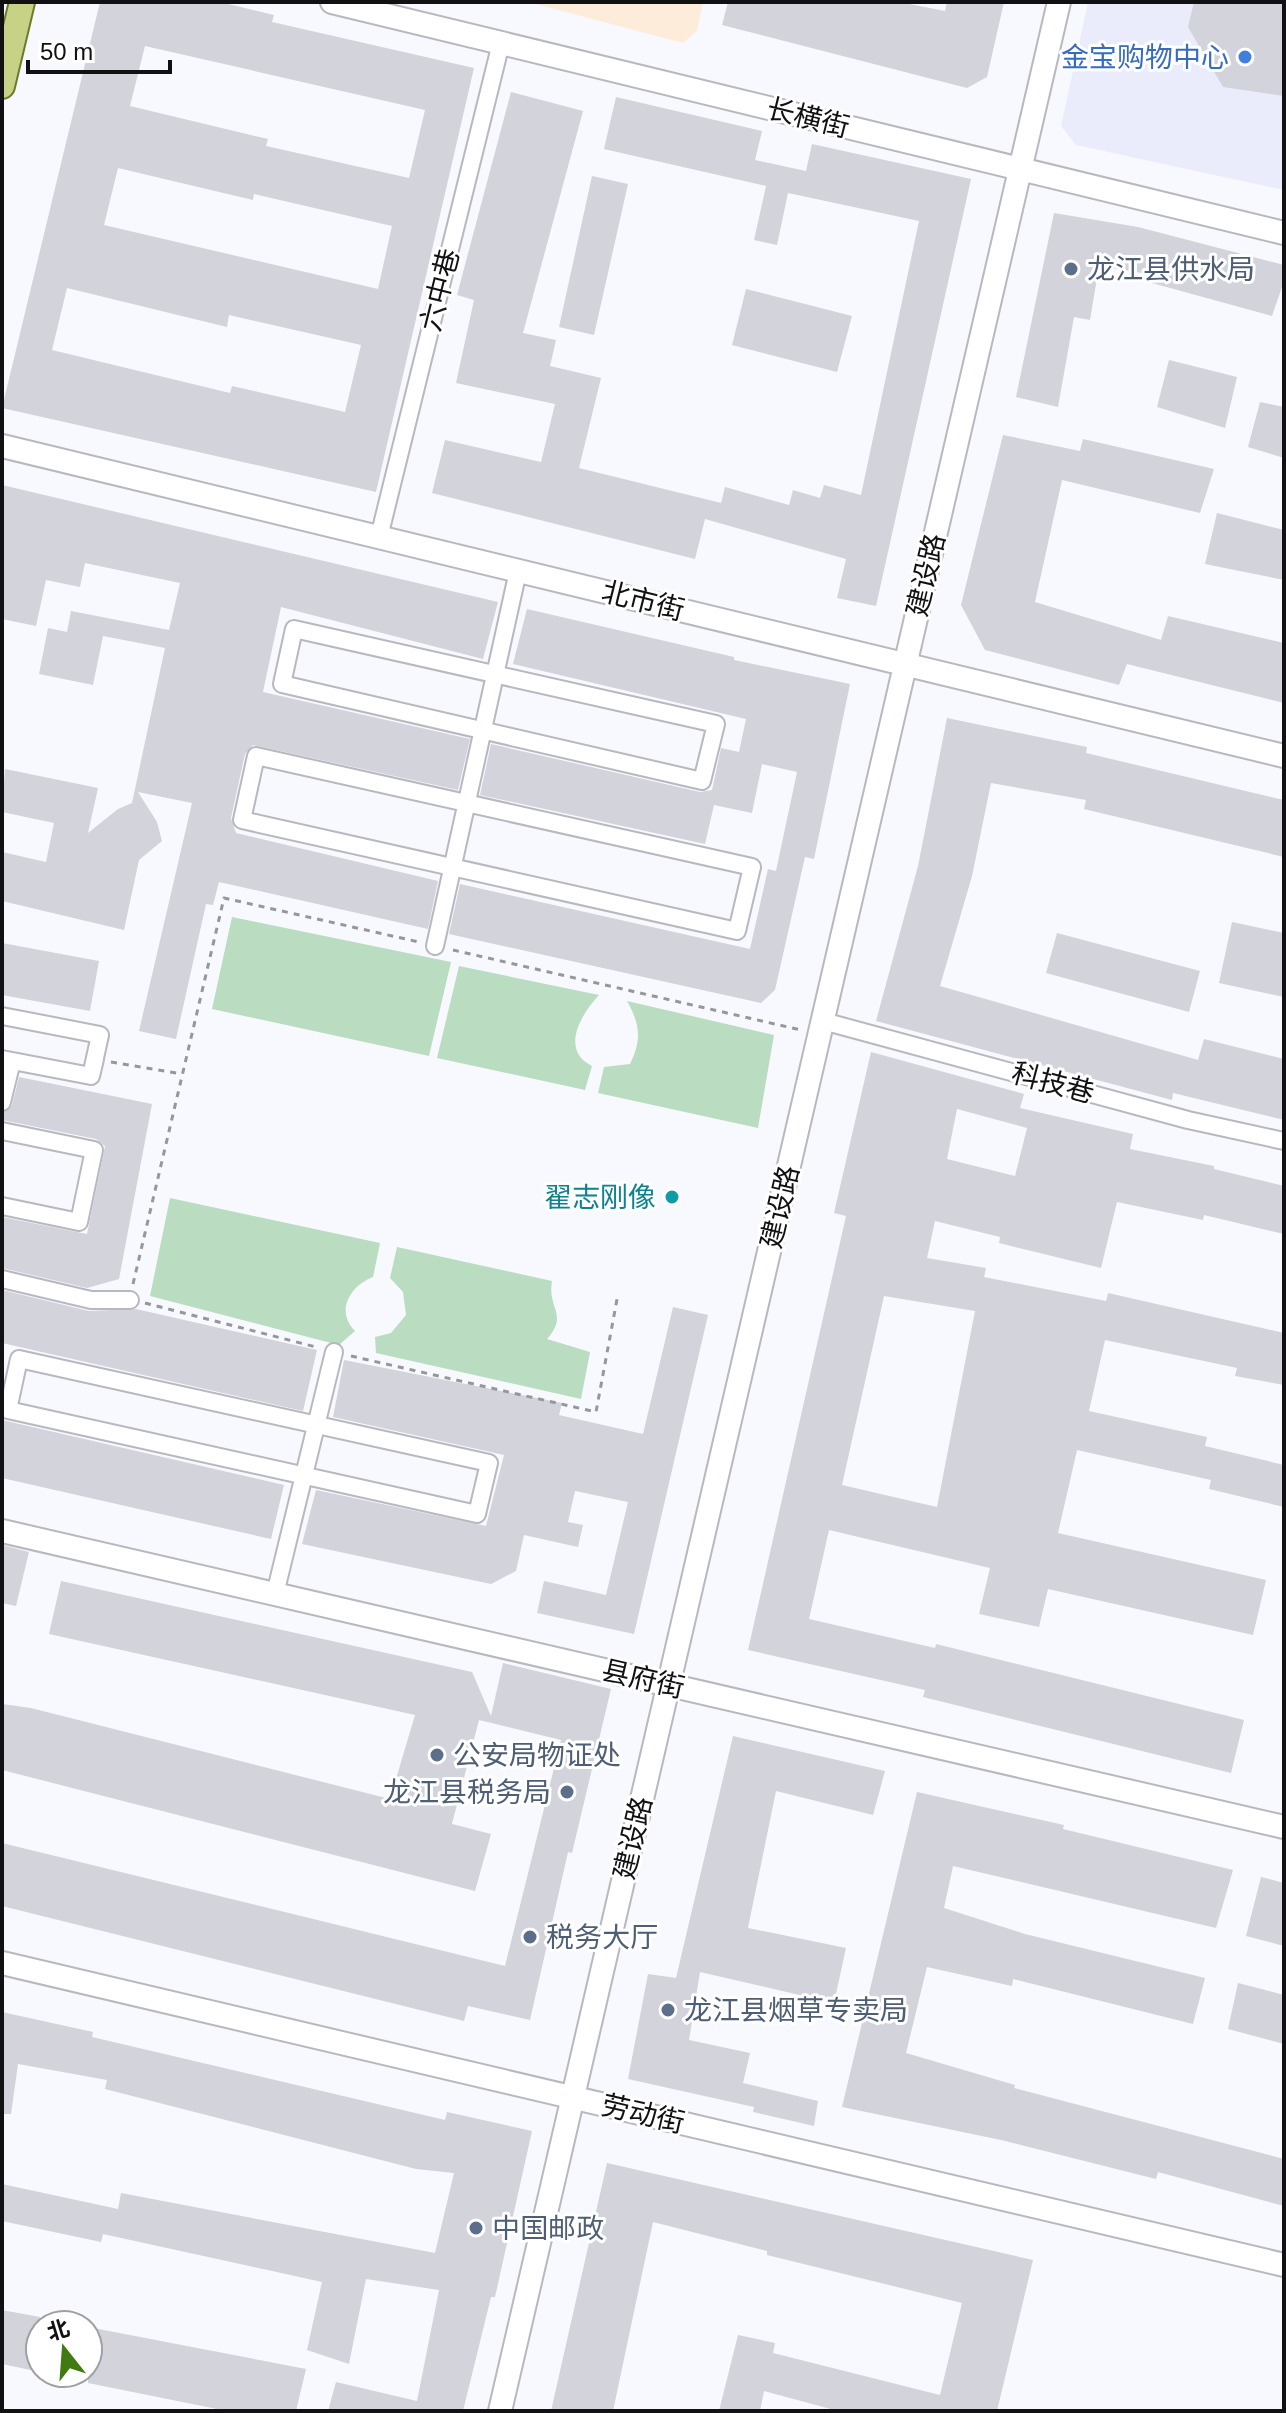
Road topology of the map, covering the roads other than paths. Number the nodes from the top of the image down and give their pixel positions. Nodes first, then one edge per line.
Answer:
1 (22, 2) edge
2 (332, 2) edge
3 (1059, 2) edge
4 (501, 43) junction
5 (2, 86) edge
6 (1020, 170) junction
7 (1284, 233) edge
8 (2, 446) edge
9 (379, 537) junction
10 (518, 571) junction
11 (905, 664) junction
12 (496, 673) junction
13 (483, 731) junction
14 (1284, 756) edge
15 (467, 803) junction
16 (453, 868) junction
17 (435, 946) road end
18 (2, 1016) edge
19 (822, 1027) junction
20 (7, 1060) edge
21 (2, 1102) edge
22 (2, 1131) edge
23 (1284, 1141) edge
24 (2, 1206) edge
25 (2, 1279) edge
26 (130, 1300) road end
27 (334, 1352) road end
28 (314, 1424) junction
29 (304, 1475) junction
30 (2, 1531) edge
31 (275, 1594) junction
32 (669, 1685) junction
33 (1284, 1827) edge
34 (2, 1963) edge
35 (573, 2098) junction
36 (1284, 2265) edge
37 (500, 2411) edge

1 - 5 main road
2 - 4 street, 长横街
3 - 6 street, 建设路
4 - 6 street, 长横街
4 - 9 street, 六中巷
6 - 7 street, 长横街
6 - 11 street, 建设路
8 - 9 street, 北市街
9 - 10 street, 北市街
10 - 11 street, 北市街
10 - 12 street
11 - 14 street, 北市街
11 - 19 street, 建设路
12 - 13 street
12 - 13 street
12 - 13 street
13 - 15 street
15 - 16 street
15 - 16 street
15 - 16 street
16 - 17 street
18 - 20 street
19 - 23 street, 科技巷
19 - 32 street, 建设路
20 - 21 street
22 - 24 street
25 - 26 street
27 - 28 street
28 - 29 street
28 - 29 street
28 - 29 street
29 - 31 street
30 - 31 street, 县府街
31 - 32 street, 县府街
32 - 33 street, 县府街
32 - 35 street, 建设路
34 - 35 street, 劳动街
35 - 36 street, 劳动街
35 - 37 street, 建设路

